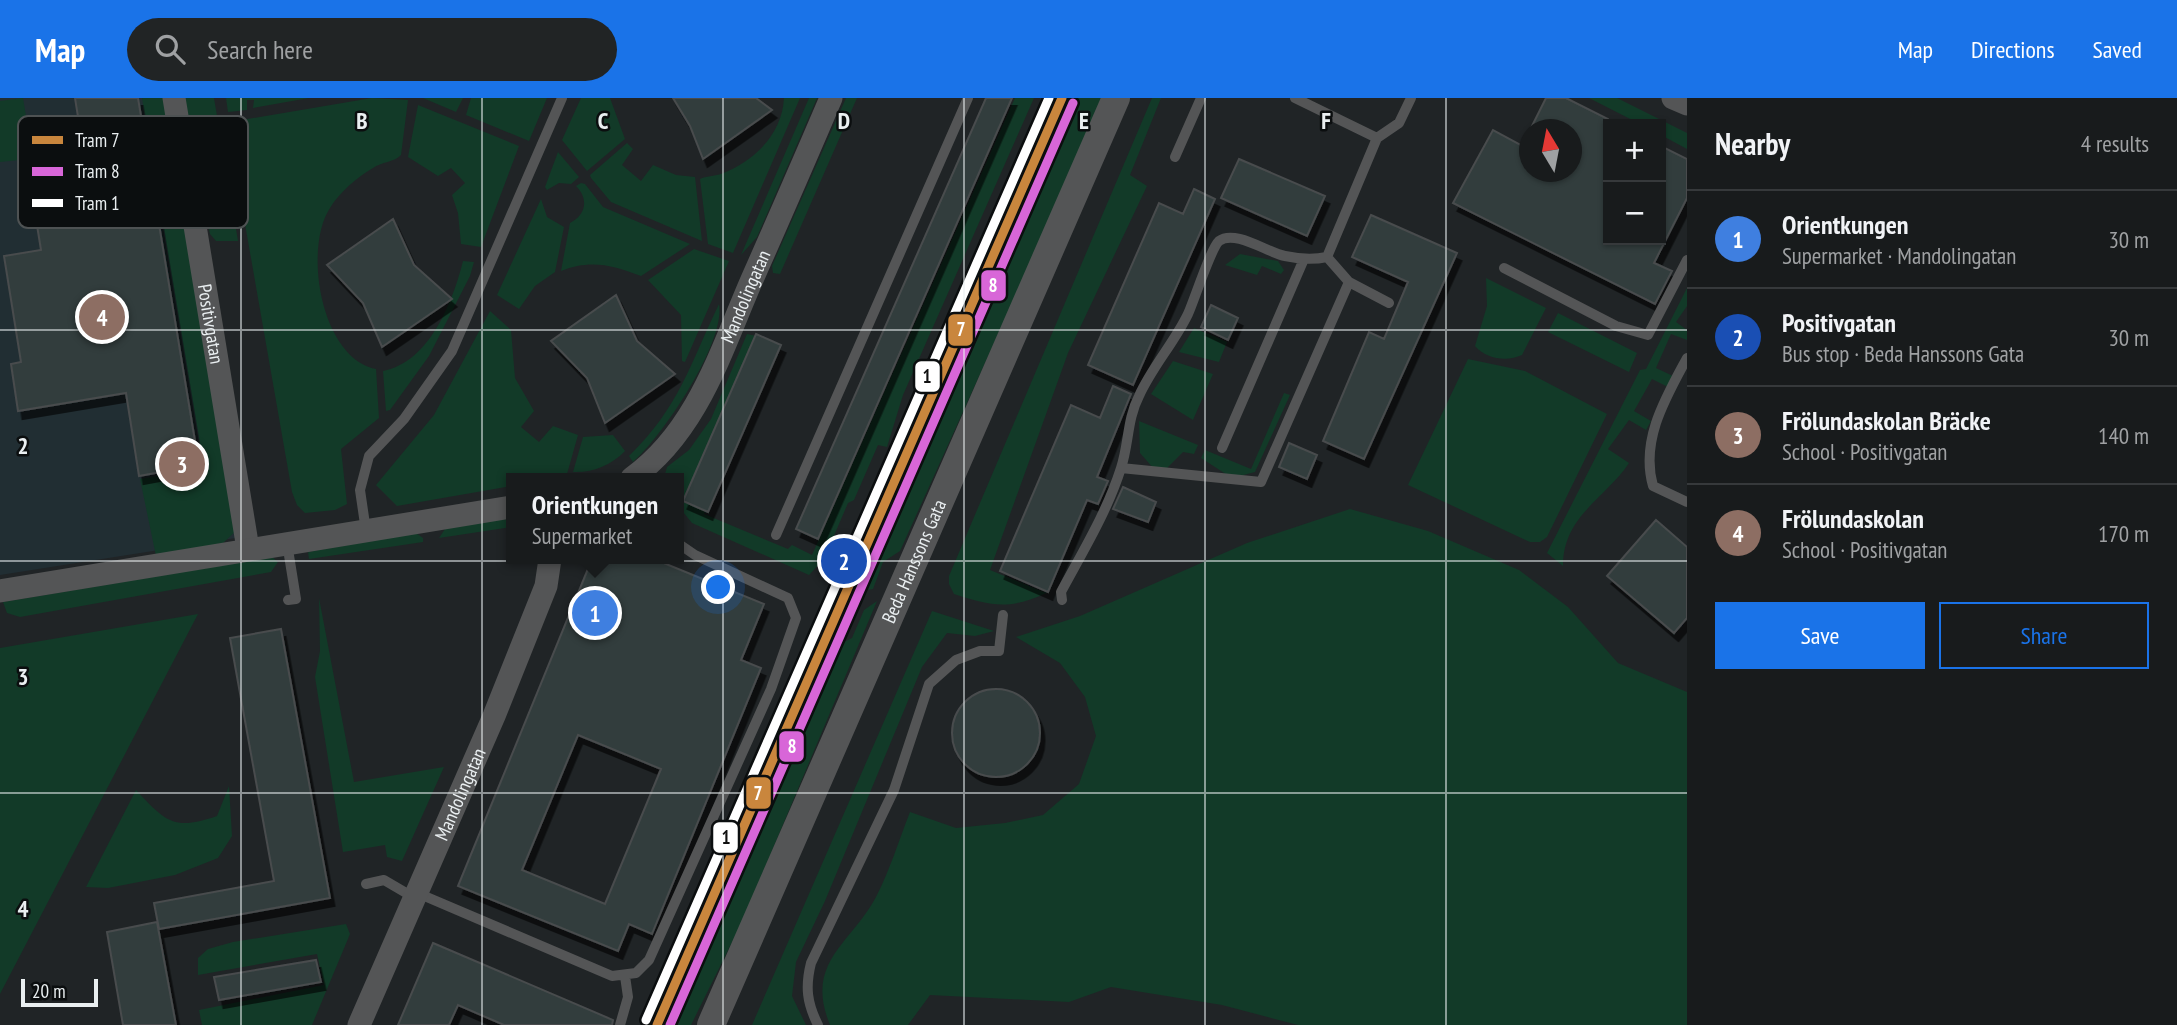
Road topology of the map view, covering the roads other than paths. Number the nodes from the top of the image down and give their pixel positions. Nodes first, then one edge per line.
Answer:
1 (174, 98) edge
2 (562, 98) edge
3 (831, 98) edge
4 (968, 98) edge
5 (1116, 98) edge
6 (1201, 98) edge
7 (1295, 98) edge
8 (1411, 98) edge
9 (1673, 98) edge
10 (1687, 104) edge
11 (177, 116) edge
12 (1377, 138) junction
13 (1175, 157) dead end
14 (195, 228) edge
15 (1327, 257) junction
16 (1304, 259) junction
17 (1687, 260) edge
18 (1504, 268) dead end
19 (1349, 282) junction
20 (1389, 303) dead end
21 (1687, 358) edge
22 (1222, 448) dead end
23 (1121, 468) junction
24 (642, 473) edge
25 (1687, 502) edge
26 (506, 508) edge
27 (366, 531) junction
28 (776, 535) dead end
29 (287, 543) junction
30 (684, 547) edge
31 (248, 549) junction
32 (549, 564) edge
33 (0, 592) edge
34 (288, 600) dead end
35 (1062, 600) dead end
36 (1003, 615) dead end
37 (366, 884) dead end
38 (414, 894) junction
39 (625, 976) junction
40 (359, 1025) edge
41 (620, 1025) edge
42 (711, 1025) edge
43 (818, 1025) edge

1 - 11 street, Positivgatan
2 - 27 lane
3 - 24 street, Mandolingatan
4 - 28 lane
5 - 42 street, Beda Hanssons Gata
6 - 13 lane
7 - 12 lane
8 - 12 lane
9 - 10 street
12 - 15 lane
14 - 31 street, Positivgatan
15 - 16 lane
15 - 19 lane
16 - 22 lane
16 - 23 lane
17 - 18 lane
19 - 20 lane
19 - 23 lane
21 - 25 lane
23 - 35 lane
26 - 27 street
27 - 29 street
29 - 31 street
29 - 34 lane
30 - 39 lane
31 - 33 street
32 - 38 street, Mandolingatan
36 - 43 lane
37 - 38 lane
38 - 39 lane
38 - 40 street, Mandolingatan
39 - 41 lane

